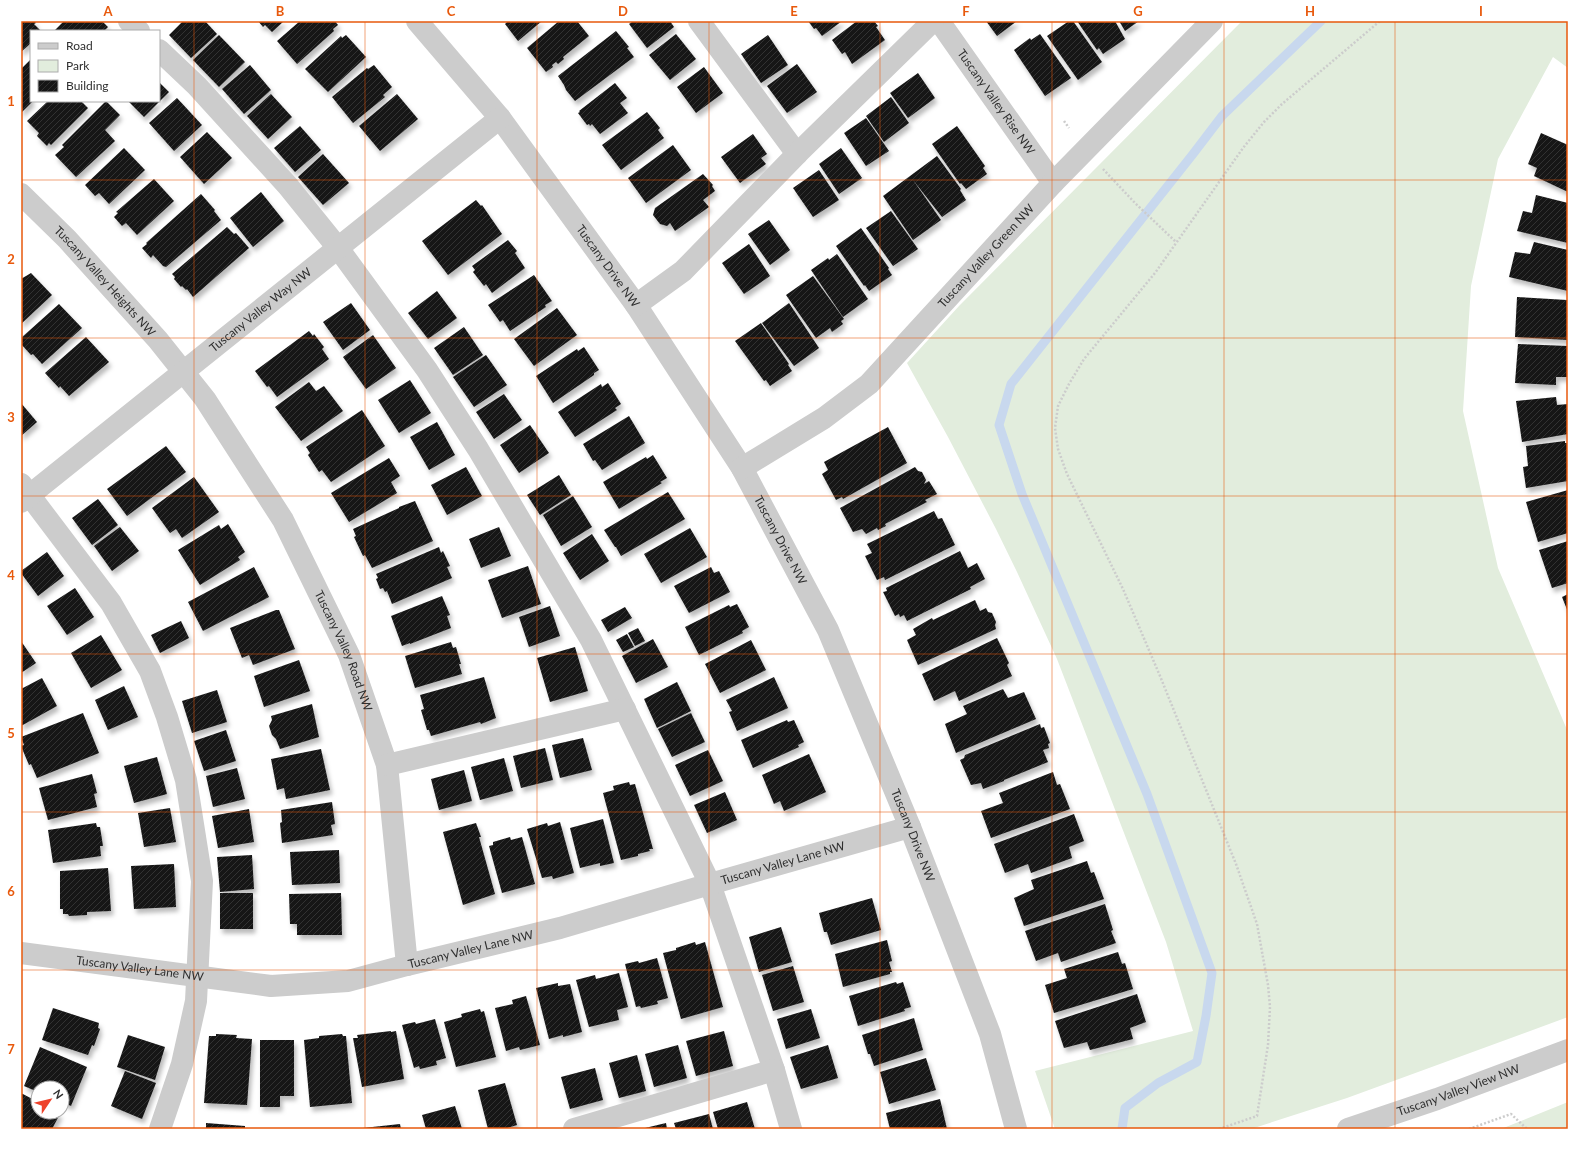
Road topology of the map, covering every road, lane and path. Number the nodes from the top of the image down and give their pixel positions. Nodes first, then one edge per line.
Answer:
1 (129, 21) edge
2 (417, 21) edge
3 (699, 21) edge
4 (933, 21) edge
5 (939, 21) edge
6 (1212, 21) edge
7 (1380, 21) edge
8 (138, 30) edge
9 (160, 51) edge
10 (500, 118) junction
11 (797, 154) junction
12 (1053, 183) junction
13 (21, 194) edge
14 (1135, 203) dead end
15 (1176, 242) junction
16 (338, 248) junction
17 (636, 305) junction
18 (184, 372) junction
19 (742, 468) junction
20 (24, 493) edge
21 (624, 709) junction
22 (387, 765) junction
23 (910, 827) junction
24 (710, 884) junction
25 (21, 953) edge
26 (408, 965) junction
27 (197, 977) junction
28 (1568, 1050) edge
29 (774, 1070) junction
30 (160, 1129) edge
31 (574, 1129) edge
32 (791, 1129) edge
33 (1016, 1129) edge
34 (1219, 1129) edge
35 (1348, 1129) edge
36 (1469, 1129) edge
37 (1527, 1129) edge

1 - 8 street
2 - 10 street, Tuscany Drive NW
3 - 11 street
4 - 11 street
5 - 12 street, Tuscany Valley Rise NW
6 - 12 street, Tuscany Valley Green NW
7 - 15 path
9 - 16 street
10 - 16 street, Tuscany Valley Way NW
10 - 17 street, Tuscany Drive NW
11 - 17 street
12 - 19 street, Tuscany Valley Green NW
13 - 18 street, Tuscany Valley Heights NW
14 - 15 path
15 - 34 path
16 - 18 street, Tuscany Valley Way NW
16 - 21 street
17 - 19 street, Tuscany Drive NW
18 - 20 street, Tuscany Valley Way NW
18 - 22 street, Tuscany Valley Road NW
19 - 23 street, Tuscany Drive NW
20 - 27 street
21 - 22 street
21 - 24 street
22 - 26 street, Tuscany Valley Road NW
23 - 24 street, Tuscany Valley Lane NW
23 - 33 street, Tuscany Drive NW
24 - 26 street, Tuscany Valley Lane NW
24 - 29 street
25 - 27 street, Tuscany Valley Lane NW
26 - 27 street, Tuscany Valley Lane NW
27 - 30 street
28 - 35 street, Tuscany Valley View NW
29 - 31 street
29 - 32 street
36 - 37 path

